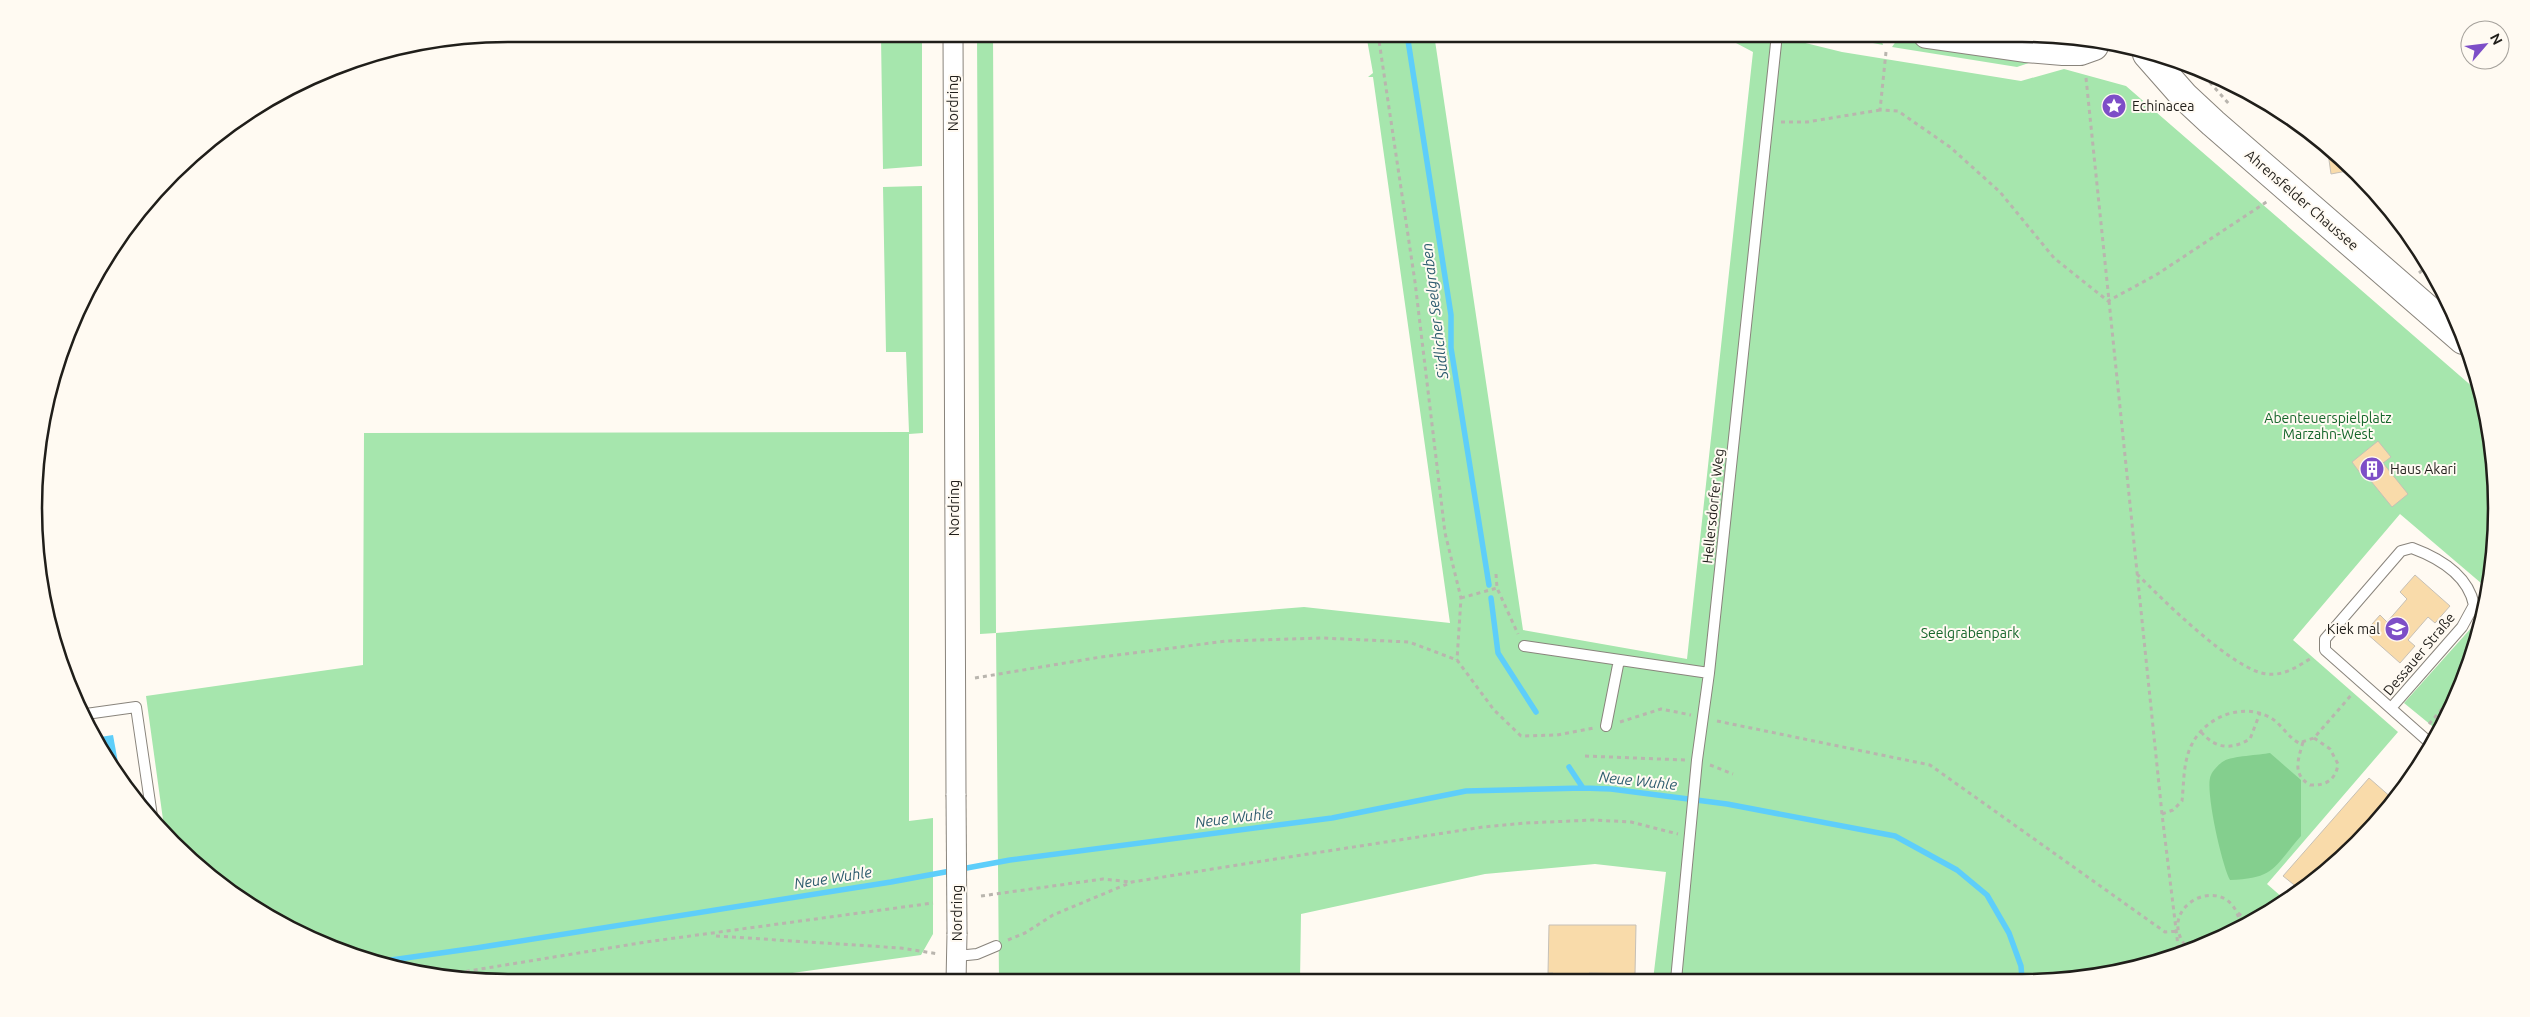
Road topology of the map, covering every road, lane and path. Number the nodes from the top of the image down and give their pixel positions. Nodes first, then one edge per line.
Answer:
1 (953, 42) edge
2 (1379, 42) edge
3 (1776, 42) edge
4 (1983, 42) edge
5 (2090, 47) edge
6 (1886, 52) dead end
7 (2154, 62) edge
8 (2086, 78) dead end
9 (1880, 110) junction
10 (1768, 118) junction
11 (2268, 201) dead end
12 (2422, 271) edge
13 (2416, 276) dead end
14 (2108, 301) junction
15 (2452, 331) edge
16 (2137, 573) junction
17 (1496, 574) dead end
18 (1497, 588) junction
19 (1461, 598) junction
20 (1524, 646) joint
21 (2324, 650) junction
22 (1457, 660) junction
23 (1619, 660) junction
24 (1710, 673) junction
25 (975, 678) dead end
26 (2362, 683) junction
27 (2391, 708) junction
28 (2442, 709) edge
29 (90, 713) edge
30 (2260, 713) junction
31 (1704, 718) junction
32 (1606, 726) junction
33 (2201, 732) junction
34 (2420, 734) junction
35 (2314, 738) junction
36 (2426, 740) edge
37 (2302, 742) junction
38 (1585, 756) dead end
39 (1698, 760) junction
40 (1733, 774) dead end
41 (151, 807) edge
42 (2162, 814) junction
43 (1690, 838) junction
44 (1132, 882) junction
45 (981, 896) dead end
46 (933, 903) dead end
47 (2237, 912) junction
48 (2244, 917) edge
49 (2239, 920) edge
50 (2176, 931) junction
51 (708, 935) junction
52 (2184, 945) edge
53 (996, 946) joint
54 (2178, 947) edge
55 (957, 956) junction
56 (461, 972) edge
57 (956, 974) edge
58 (1677, 974) edge

1 - 55 street, Nordring, bridge
2 - 19 path
3 - 10 lane, Hellersdorfer Weg
4 - 5 main road
6 - 9 path
7 - 15 main road, Ahrensfelder Chaussee
8 - 14 path
9 - 10 path
9 - 14 path
10 - 24 lane, Hellersdorfer Weg
11 - 14 path
12 - 13 path
14 - 16 path
16 - 21 path
16 - 42 path
17 - 18 path
18 - 19 path
18 - 20 path
19 - 22 path
20 - 23 lane
21 - 26 lane, Dessauer Straße
21 - 27 lane, Dessauer Straße
22 - 25 path
22 - 32 path
23 - 24 lane
23 - 32 lane
24 - 31 lane, Hellersdorfer Weg
26 - 27 lane, Dessauer Straße
26 - 35 path
27 - 34 lane, Dessauer Straße
28 - 34 path
29 - 41 lane
30 - 33 path
30 - 33 path
30 - 37 path
31 - 32 path
31 - 39 lane, Hellersdorfer Weg
31 - 50 path
33 - 42 path
34 - 36 lane, Dessauer Straße
35 - 37 path
35 - 37 path
38 - 39 path
39 - 40 path
39 - 43 lane, Hellersdorfer Weg
42 - 50 path
43 - 44 path
43 - 58 lane, Hellersdorfer Weg
44 - 45 path
44 - 53 path
46 - 51 path
47 - 48 path
47 - 49 path
47 - 50 path
50 - 52 path
50 - 54 path
51 - 55 path
51 - 56 path
53 - 55 lane
55 - 57 street, Nordring

